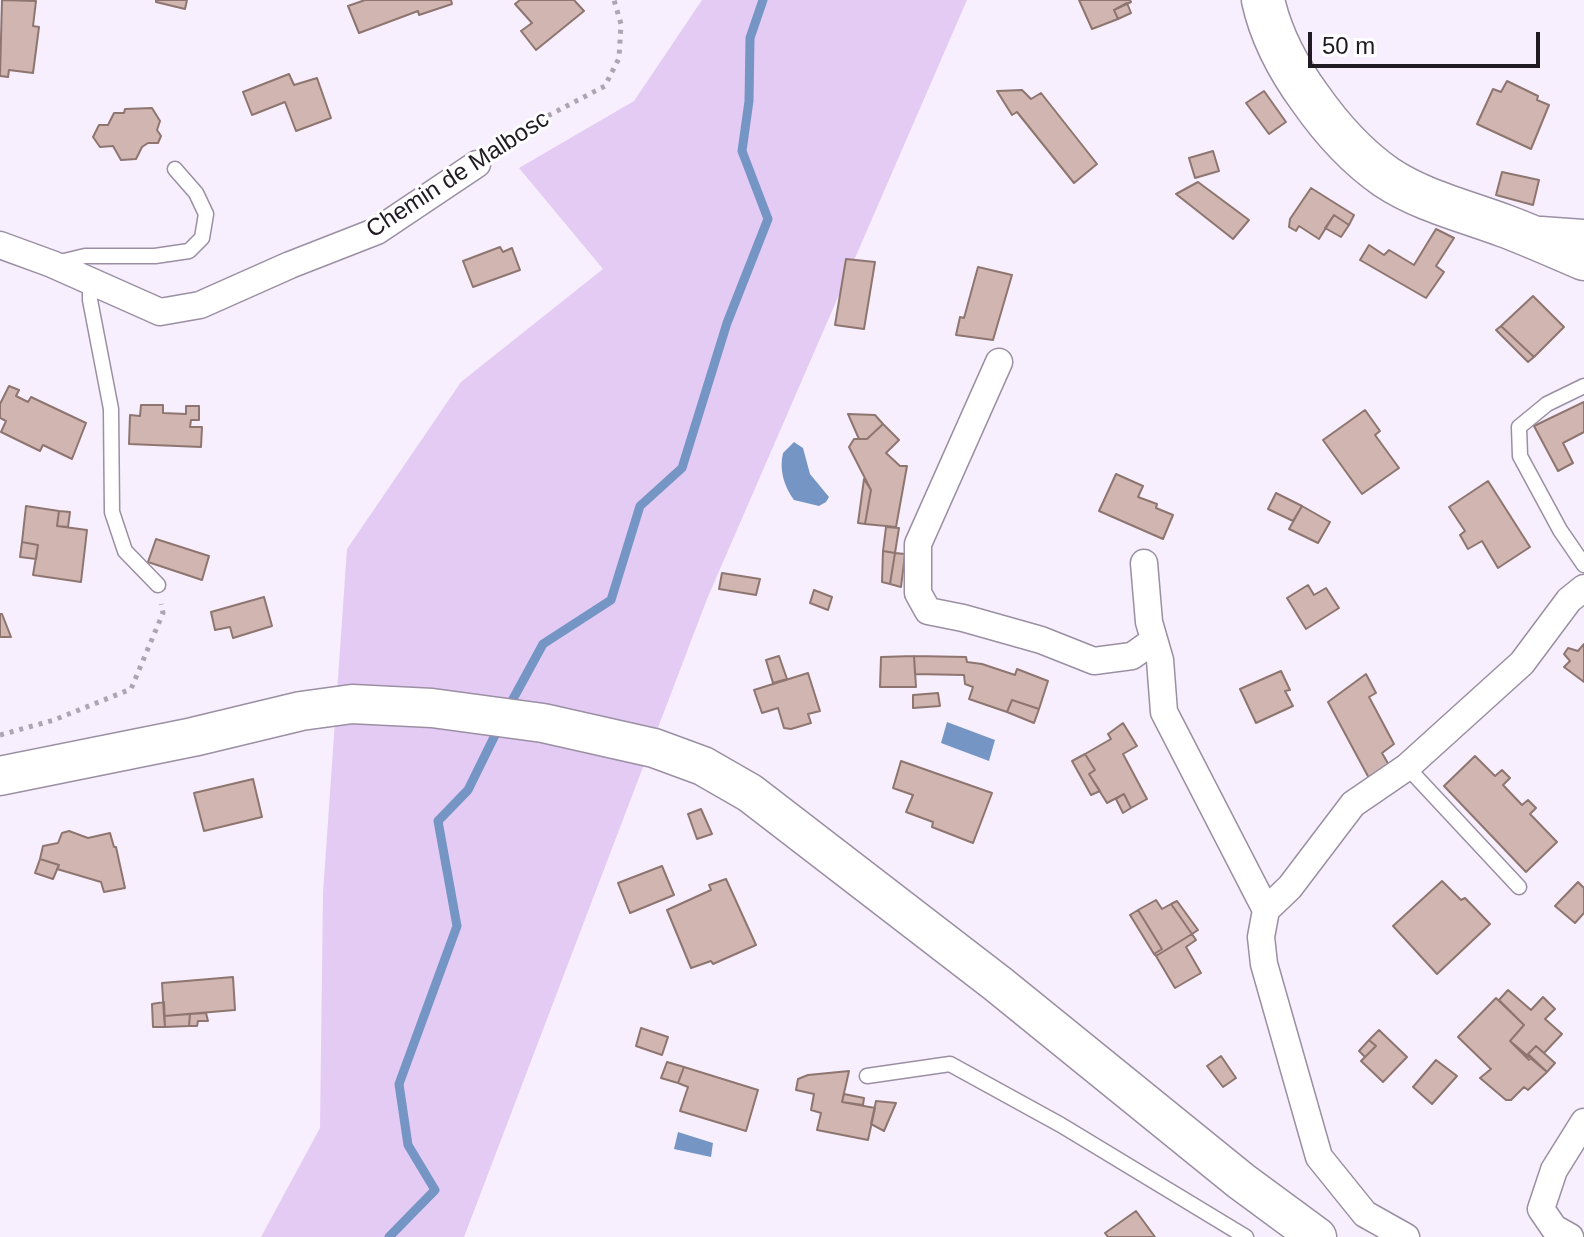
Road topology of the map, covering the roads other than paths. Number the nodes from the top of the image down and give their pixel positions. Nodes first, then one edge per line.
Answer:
1 (1263, 0) edge
2 (477, 164) road end
3 (175, 169) dead end
4 (1506, 226) junction
5 (1584, 233) edge
6 (0, 245) edge
7 (1584, 259) edge
8 (52, 264) junction
9 (90, 282) junction
10 (999, 362) dead end
11 (1584, 386) edge
12 (1144, 563) dead end
13 (1584, 565) edge
14 (158, 585) road end
15 (1584, 588) edge
16 (1153, 641) junction
17 (1407, 767) junction
18 (0, 776) edge
19 (1519, 887) dead end
20 (1266, 910) junction
21 (867, 1076) dead end
22 (1584, 1122) edge
23 (1246, 1237) edge
24 (1317, 1237) edge
25 (1406, 1237) edge
26 (1570, 1237) edge

1 - 4 main road
2 - 9 street, Chemin de Malbosc
3 - 8 lane
4 - 5 street
4 - 7 main road
6 - 8 street, Chemin de Malbosc
8 - 9 street, Chemin de Malbosc
9 - 14 lane
10 - 16 street
11 - 13 lane
12 - 16 street
15 - 17 street
16 - 20 street
17 - 19 lane
17 - 20 street
18 - 24 main road
20 - 25 street
21 - 23 lane
22 - 26 street

